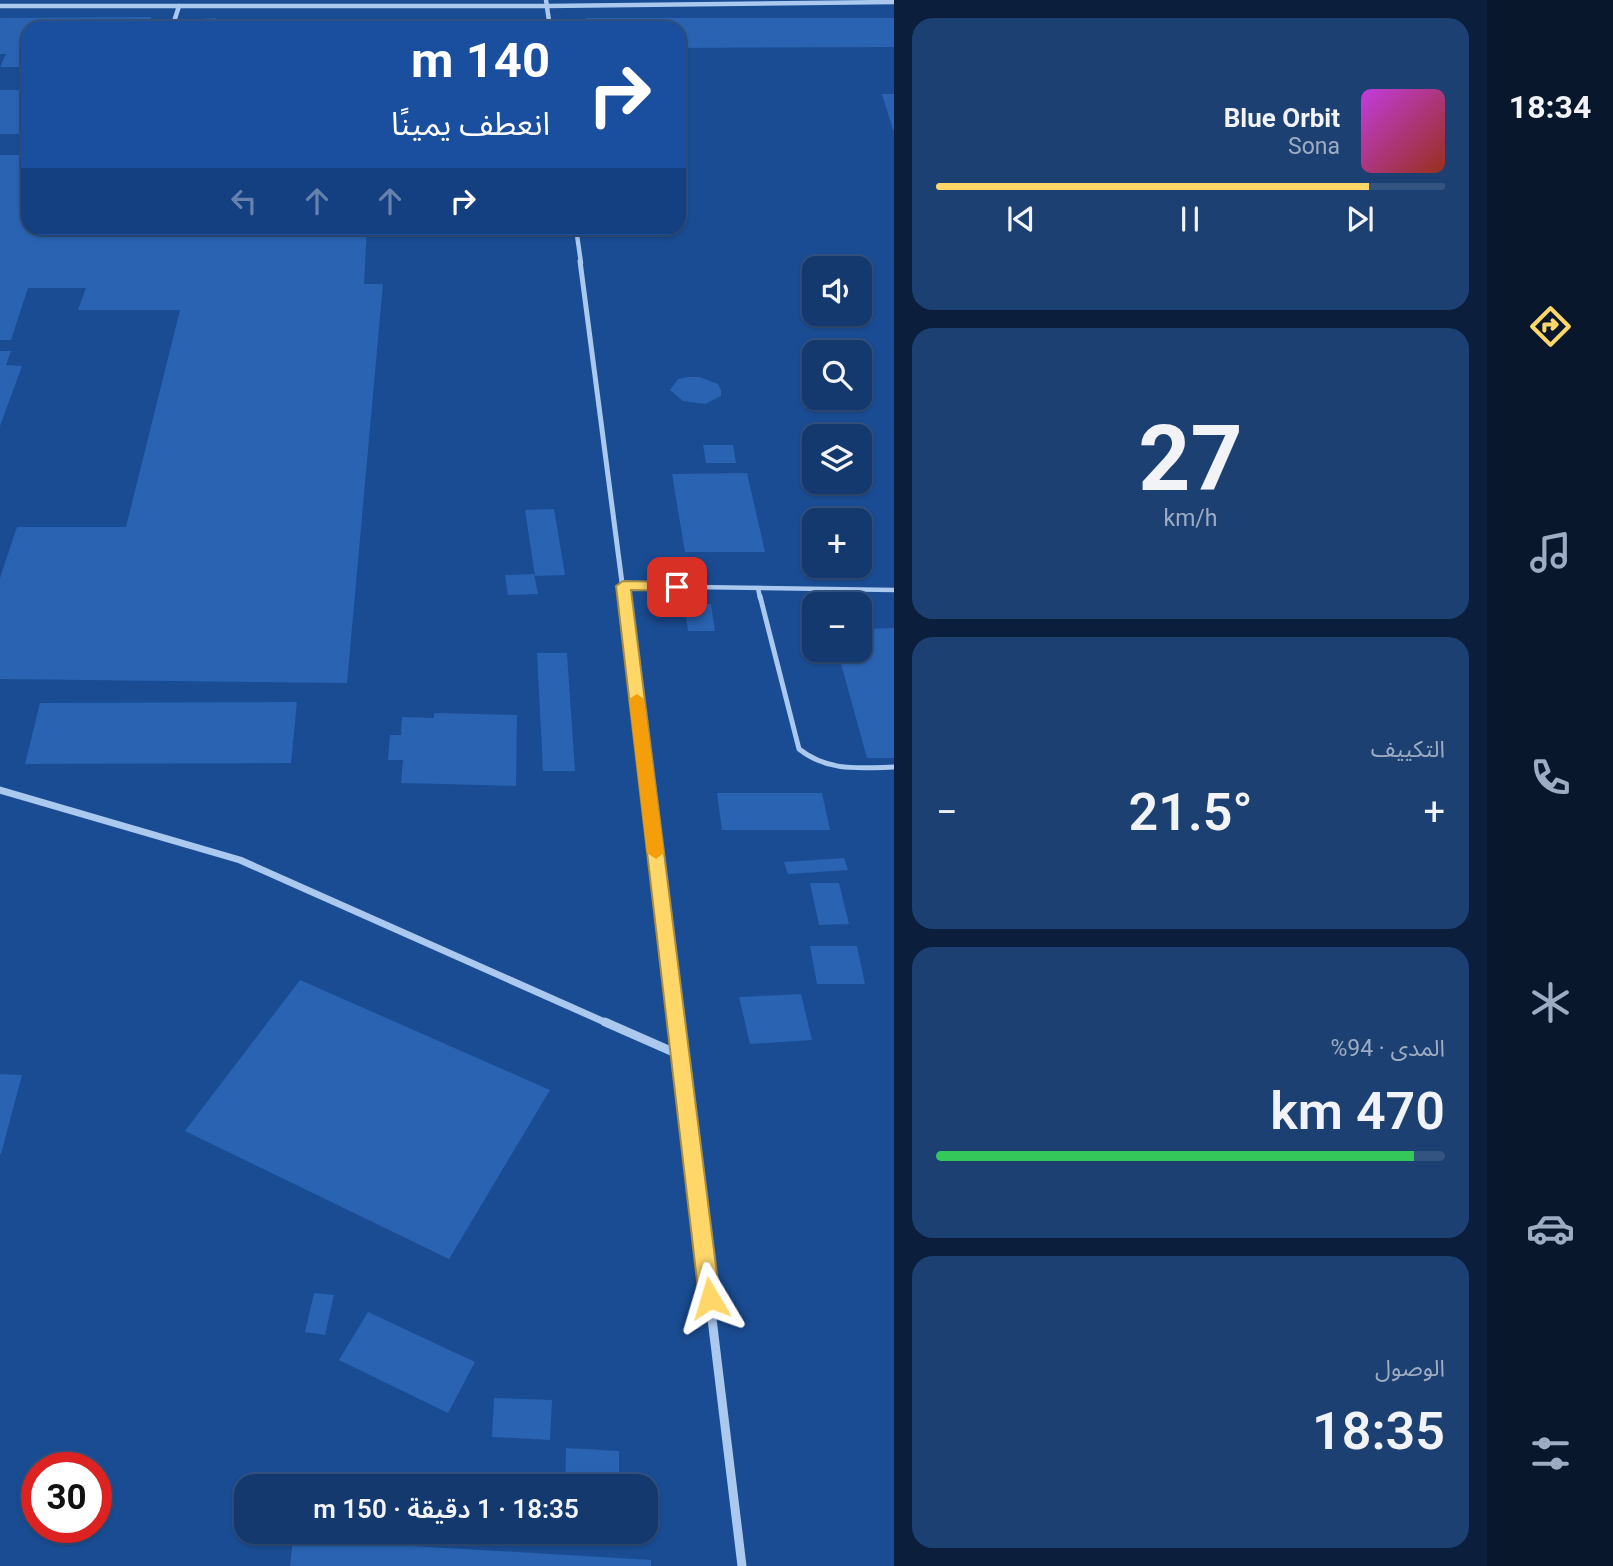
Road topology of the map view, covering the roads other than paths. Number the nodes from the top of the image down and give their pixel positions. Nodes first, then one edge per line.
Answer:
1 (894, 2) edge
2 (547, 3) edge
3 (0, 6) edge
4 (179, 6) junction
5 (174, 21) edge
6 (549, 21) edge
7 (577, 235) edge
8 (623, 586) junction
9 (758, 588) junction
10 (894, 590) edge
11 (894, 768) edge
12 (0, 790) edge
13 (680, 1055) junction
14 (742, 1566) edge

1 - 2 street
2 - 4 street
2 - 6 street
3 - 4 street
4 - 5 street
7 - 8 street
8 - 9 lane
8 - 13 street
9 - 10 lane
9 - 11 lane
12 - 13 street
13 - 14 street

